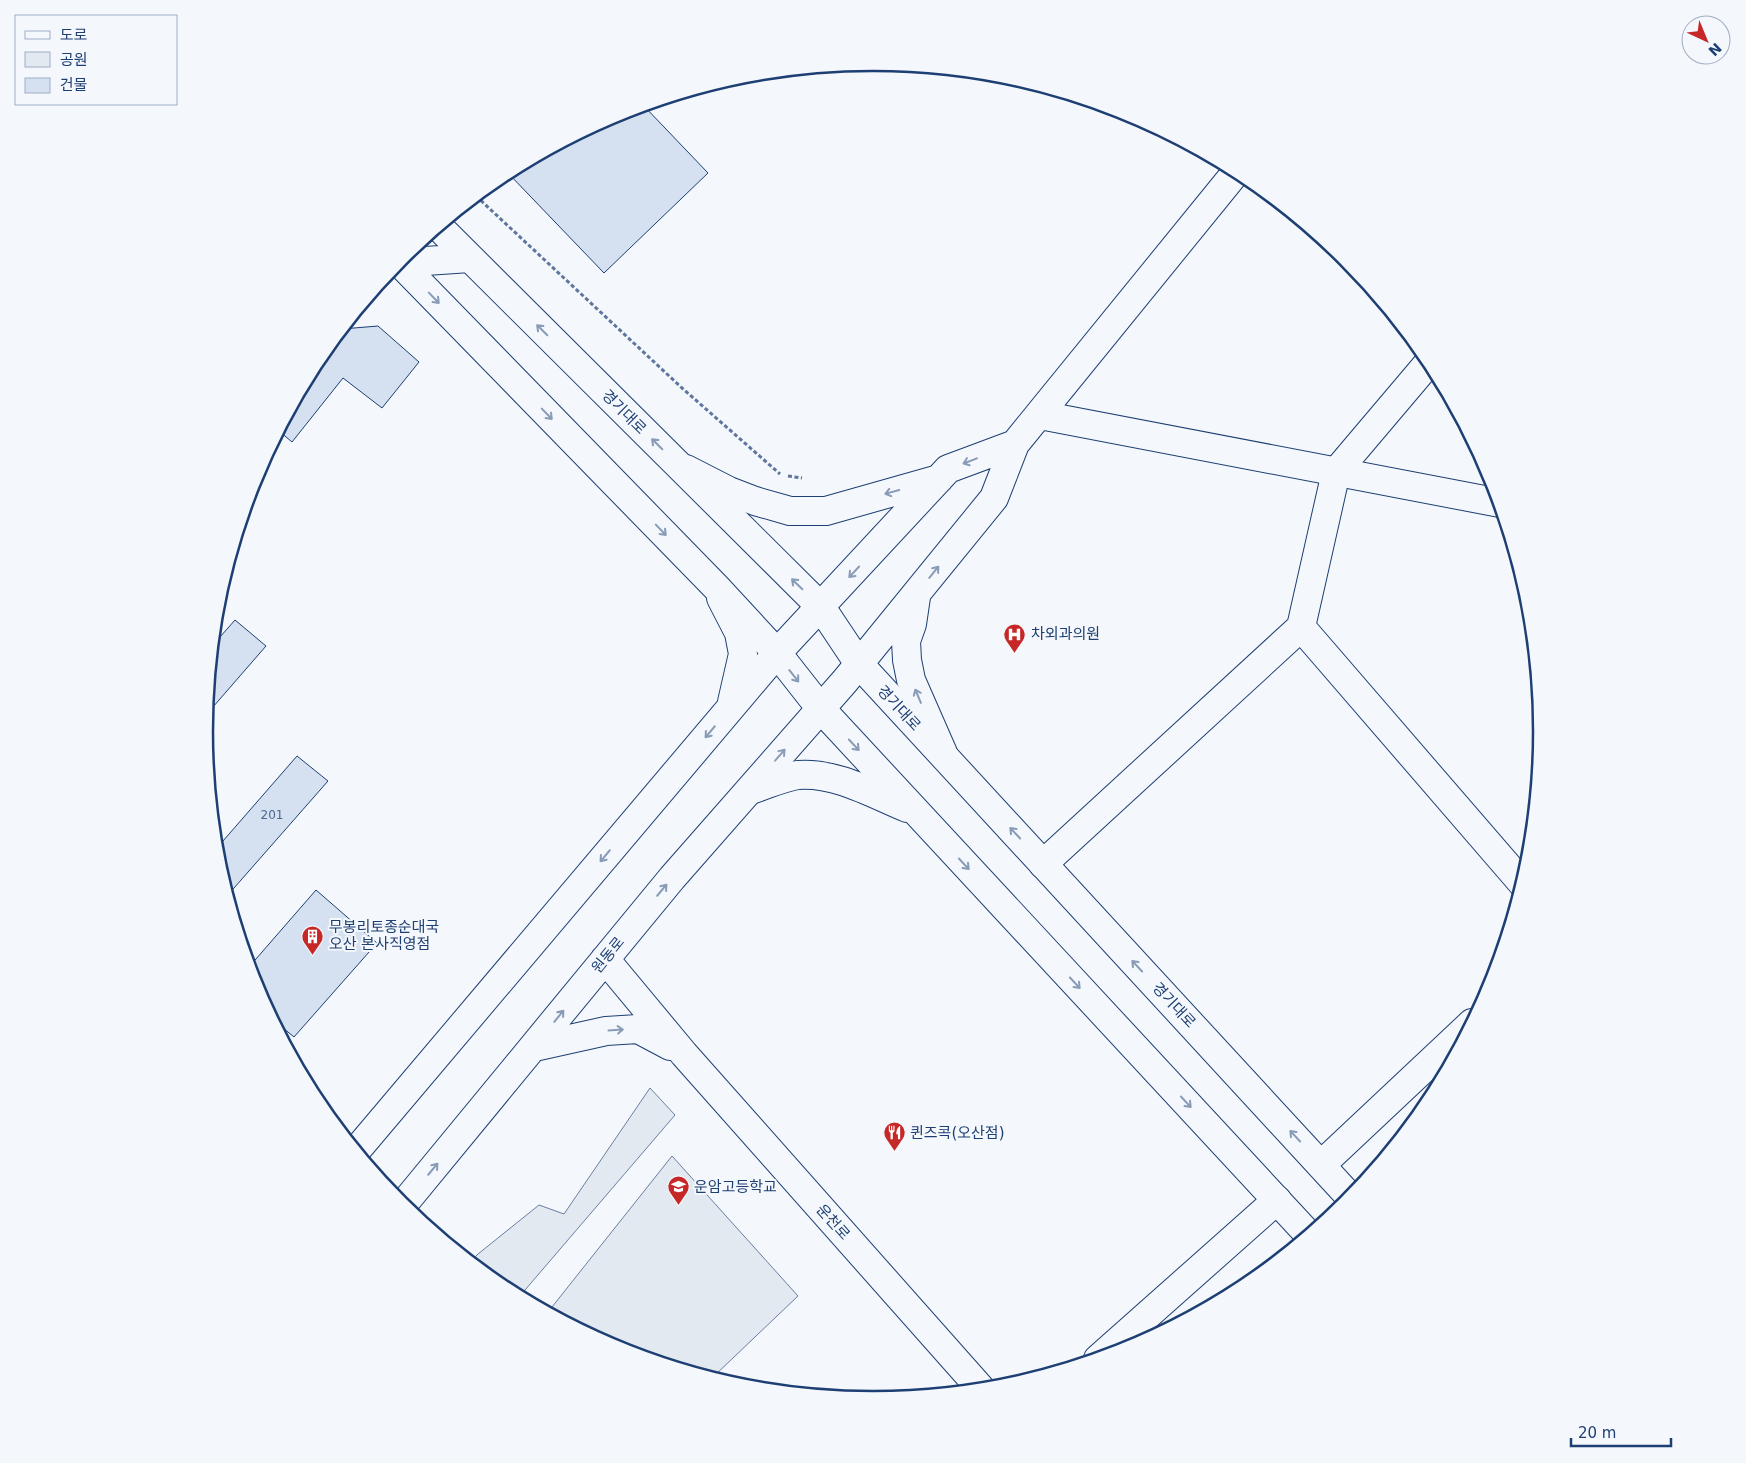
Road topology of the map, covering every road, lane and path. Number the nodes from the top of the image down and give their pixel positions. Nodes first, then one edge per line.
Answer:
1 (1232, 178) edge
2 (443, 231) edge
3 (470, 258) junction
4 (409, 262) edge
5 (403, 268) edge
6 (1424, 369) edge
7 (1040, 415) junction
8 (1015, 444) junction
9 (677, 464) junction
10 (1336, 472) junction
11 (939, 479) junction
12 (1491, 501) edge
13 (712, 582) junction
14 (916, 594) junction
15 (821, 607) junction
16 (1301, 627) junction
17 (776, 653) junction
18 (859, 664) junction
19 (731, 707) junction
20 (820, 709) junction
21 (944, 756) junction
22 (750, 790) junction
23 (916, 812) junction
24 (1043, 864) junction
25 (1517, 878) edge
26 (605, 959) junction
27 (1459, 1035) edge
28 (534, 1047) junction
29 (684, 1054) junction
30 (360, 1146) edge
31 (1321, 1165) junction
32 (1346, 1192) edge
33 (407, 1199) edge
34 (1277, 1200) junction
35 (1305, 1230) edge
36 (1112, 1346) edge
37 (976, 1383) edge

1 - 7 street
2 - 3 street, 경기대로
3 - 4 street
9 -> 3 street, 경기대로
5 -> 13 street
6 - 10 street
7 - 8 street
7 - 10 street
8 -> 11 street
14 -> 8 street, 원동로
11 -> 9 street
15 -> 9 street, 경기대로
10 - 12 street
10 - 16 street
11 -> 15 street
13 - 17 street
13 - 19 street
14 - 18 street, 원동로
21 -> 14 street
15 - 17 street
15 - 18 street, 경기대로
16 - 24 street
16 - 25 street
17 - 19 street
17 -> 20 street
18 - 20 street, 원동로
18 - 21 street, 경기대로
19 -> 30 street
22 -> 20 street, 원동로
20 -> 23 street
24 -> 21 street, 경기대로
22 - 23 street
26 -> 22 street, 원동로
23 -> 34 street
31 -> 24 street, 경기대로
28 -> 26 street, 원동로
26 - 29 street, 운천로
27 - 31 street
28 -> 29 street
33 -> 28 street, 원동로
29 - 37 street, 운천로
31 - 32 street, 경기대로
34 - 35 street
34 - 36 street

